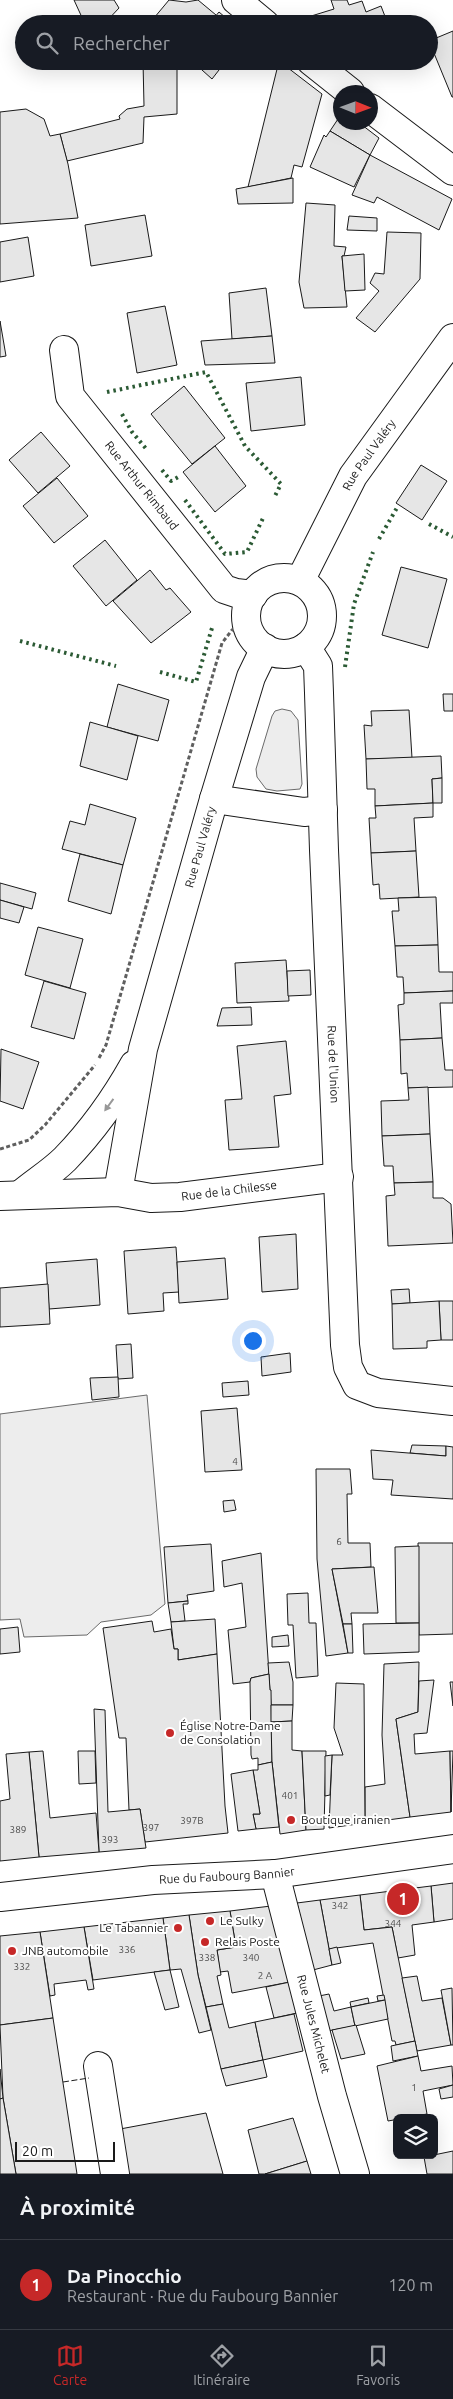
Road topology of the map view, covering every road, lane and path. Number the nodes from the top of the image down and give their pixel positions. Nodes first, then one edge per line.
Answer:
1 (236, 0) edge
2 (254, 15) edge
3 (322, 70) edge
4 (341, 85) edge
5 (378, 114) edge
6 (453, 171) edge
7 (453, 338) edge
8 (64, 350) dead end
9 (300, 581) junction
10 (250, 607) junction
11 (306, 647) junction
12 (265, 648) junction
13 (214, 799) junction
14 (323, 810) junction
15 (144, 1049) junction
16 (0, 1149) edge
17 (339, 1177) junction
18 (118, 1192) junction
19 (10, 1196) edge
20 (453, 1401) edge
21 (453, 1848) edge
22 (275, 1874) junction
23 (0, 1897) edge
24 (98, 2066) dead end
25 (115, 2174) edge
26 (355, 2174) edge

1 - 2 street
3 - 4 street
5 - 6 street
7 - 9 street, Rue Paul Valéry
8 - 10 street, Rue Arthur Rimbaud
9 - 10 street
9 - 11 street
10 - 12 street
10 - 16 path
11 - 12 street
11 - 14 street, Rue de l'Union
12 - 13 street, Rue Paul Valéry
13 - 14 street
13 - 15 street, Rue Paul Valéry
14 - 17 street, Rue de l'Union
15 - 18 street, Rue Paul Valéry
15 -> 19 street, Rue Paul Valéry
17 - 18 street, Rue de la Chilesse
17 - 20 street, Rue de l'Union
18 - 19 street, Rue Paul Valéry
21 - 22 street, Rue du Faubourg Bannier
22 - 23 street, Rue du Faubourg Bannier
22 - 26 street, Rue Jules Michelet
24 - 25 street

